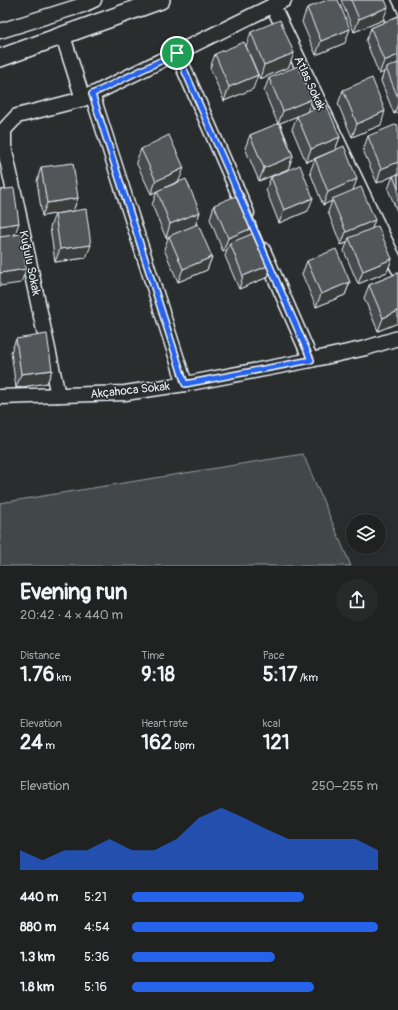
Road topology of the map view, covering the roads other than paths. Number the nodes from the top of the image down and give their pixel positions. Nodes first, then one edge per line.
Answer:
1 (161, 0) edge
2 (383, 0) edge
3 (87, 2) edge
4 (279, 3) edge
5 (86, 27) junction
6 (0, 31) edge
7 (398, 31) edge
8 (63, 36) junction
9 (177, 53) junction
10 (0, 58) edge
11 (88, 96) junction
12 (398, 268) edge
13 (398, 338) edge
14 (311, 360) junction
15 (185, 384) junction
16 (58, 395) junction
17 (0, 397) edge

1 - 5 main road
2 - 7 street
3 - 5 street
3 - 6 street
4 - 9 street
4 - 12 street, Atlas Sokak
5 - 8 main road
8 - 10 main road
8 - 11 street
9 - 11 street
9 - 14 street
11 - 15 street
11 - 16 street, Kuğulu Sokak
13 - 14 street, Akçahoca Sokak
14 - 15 street, Akçahoca Sokak
15 - 16 street, Akçahoca Sokak
16 - 17 street, Akçahoca Sokak

